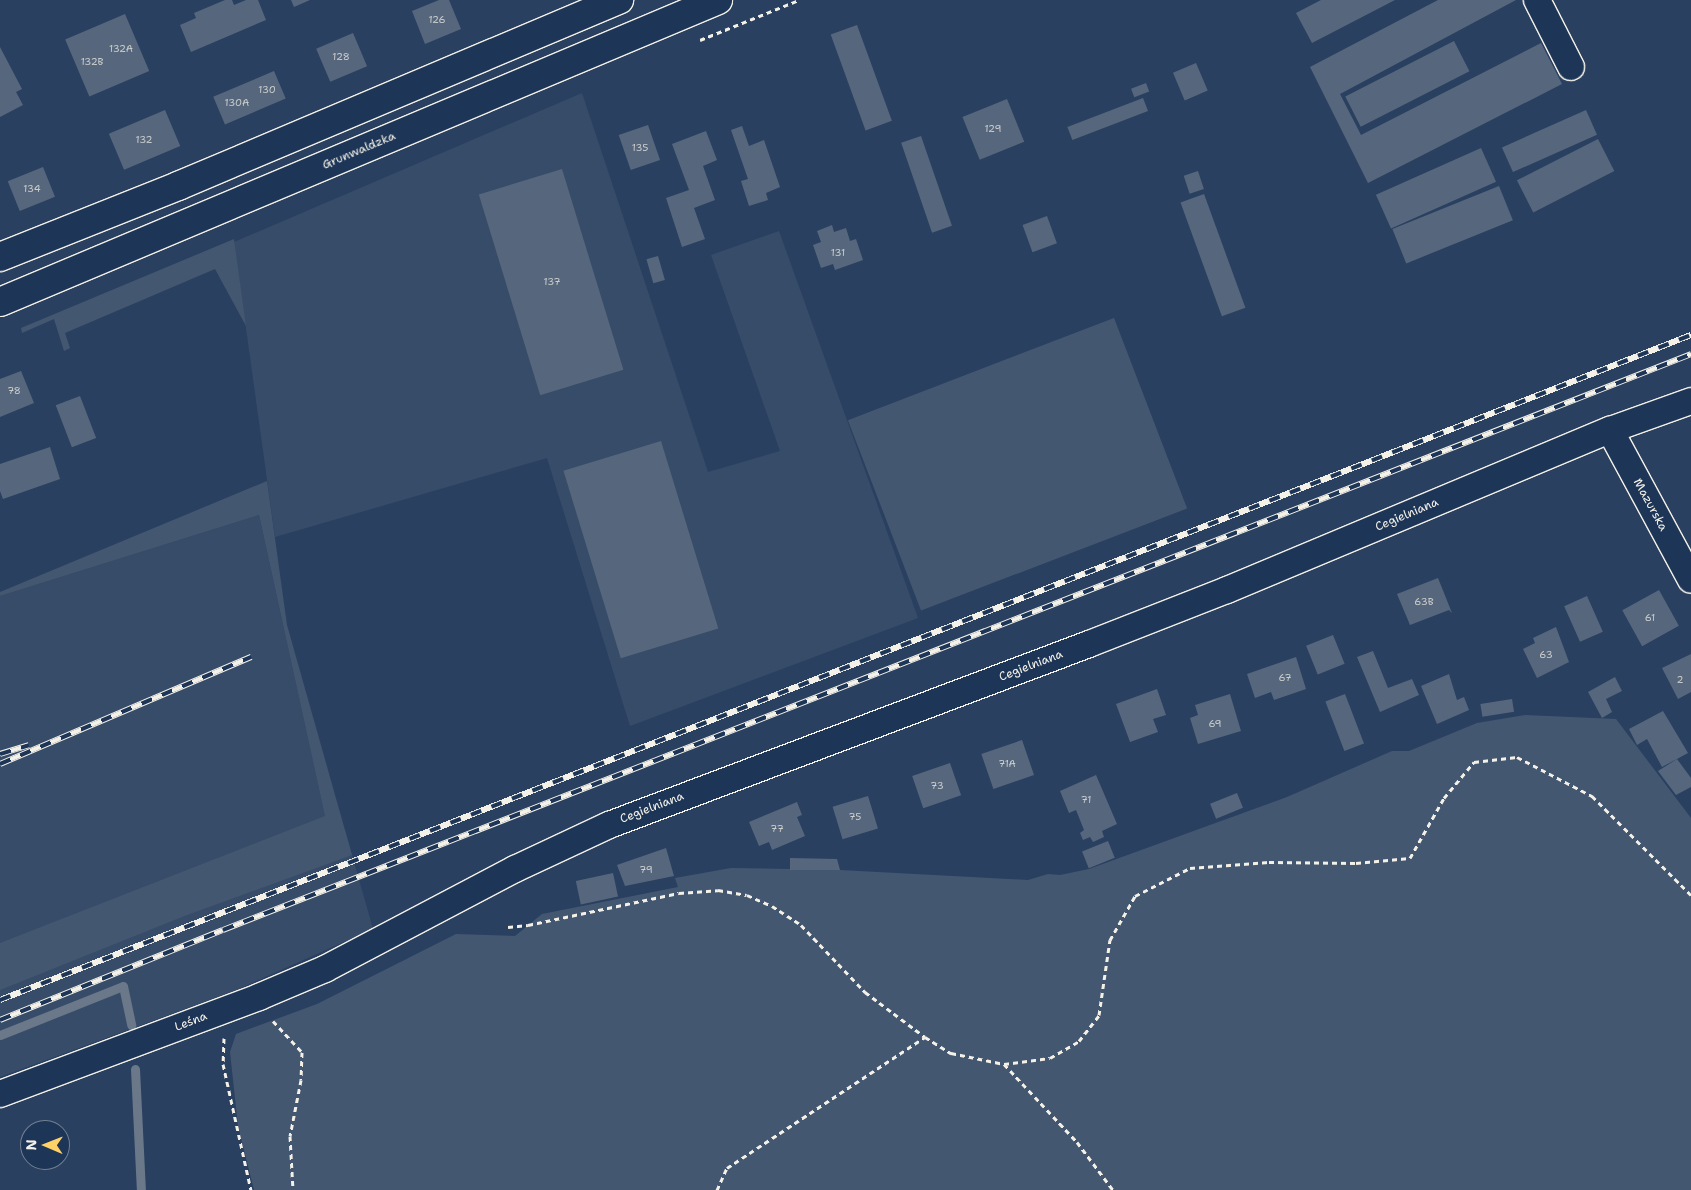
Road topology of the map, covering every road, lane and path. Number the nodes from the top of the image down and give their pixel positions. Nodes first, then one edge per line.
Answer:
1 (619, 0) edge
2 (718, 0) edge
3 (799, 0) edge
4 (1537, 0) edge
5 (700, 40) dead end
6 (1571, 67) dead end
7 (0, 257) edge
8 (0, 302) edge
9 (1691, 401) edge
10 (1610, 430) junction
11 (1691, 580) edge
12 (1691, 895) edge
13 (508, 927) dead end
14 (378, 943) joint
15 (272, 1020) dead end
16 (224, 1030) dead end
17 (925, 1037) junction
18 (1004, 1064) junction
19 (0, 1094) edge
20 (251, 1190) edge
21 (293, 1190) edge
22 (718, 1190) edge
23 (1113, 1190) edge

1 - 7 main road
2 - 8 main road, Grunwaldzka
3 - 5 path
4 - 6 street
9 - 10 street, Cegielniana
10 - 11 street, Mazurska
10 - 14 street, Cegielniana
12 - 18 path
13 - 17 path
14 - 19 street, Leśna
15 - 21 path
16 - 20 path
17 - 18 path
17 - 22 path
18 - 23 path

